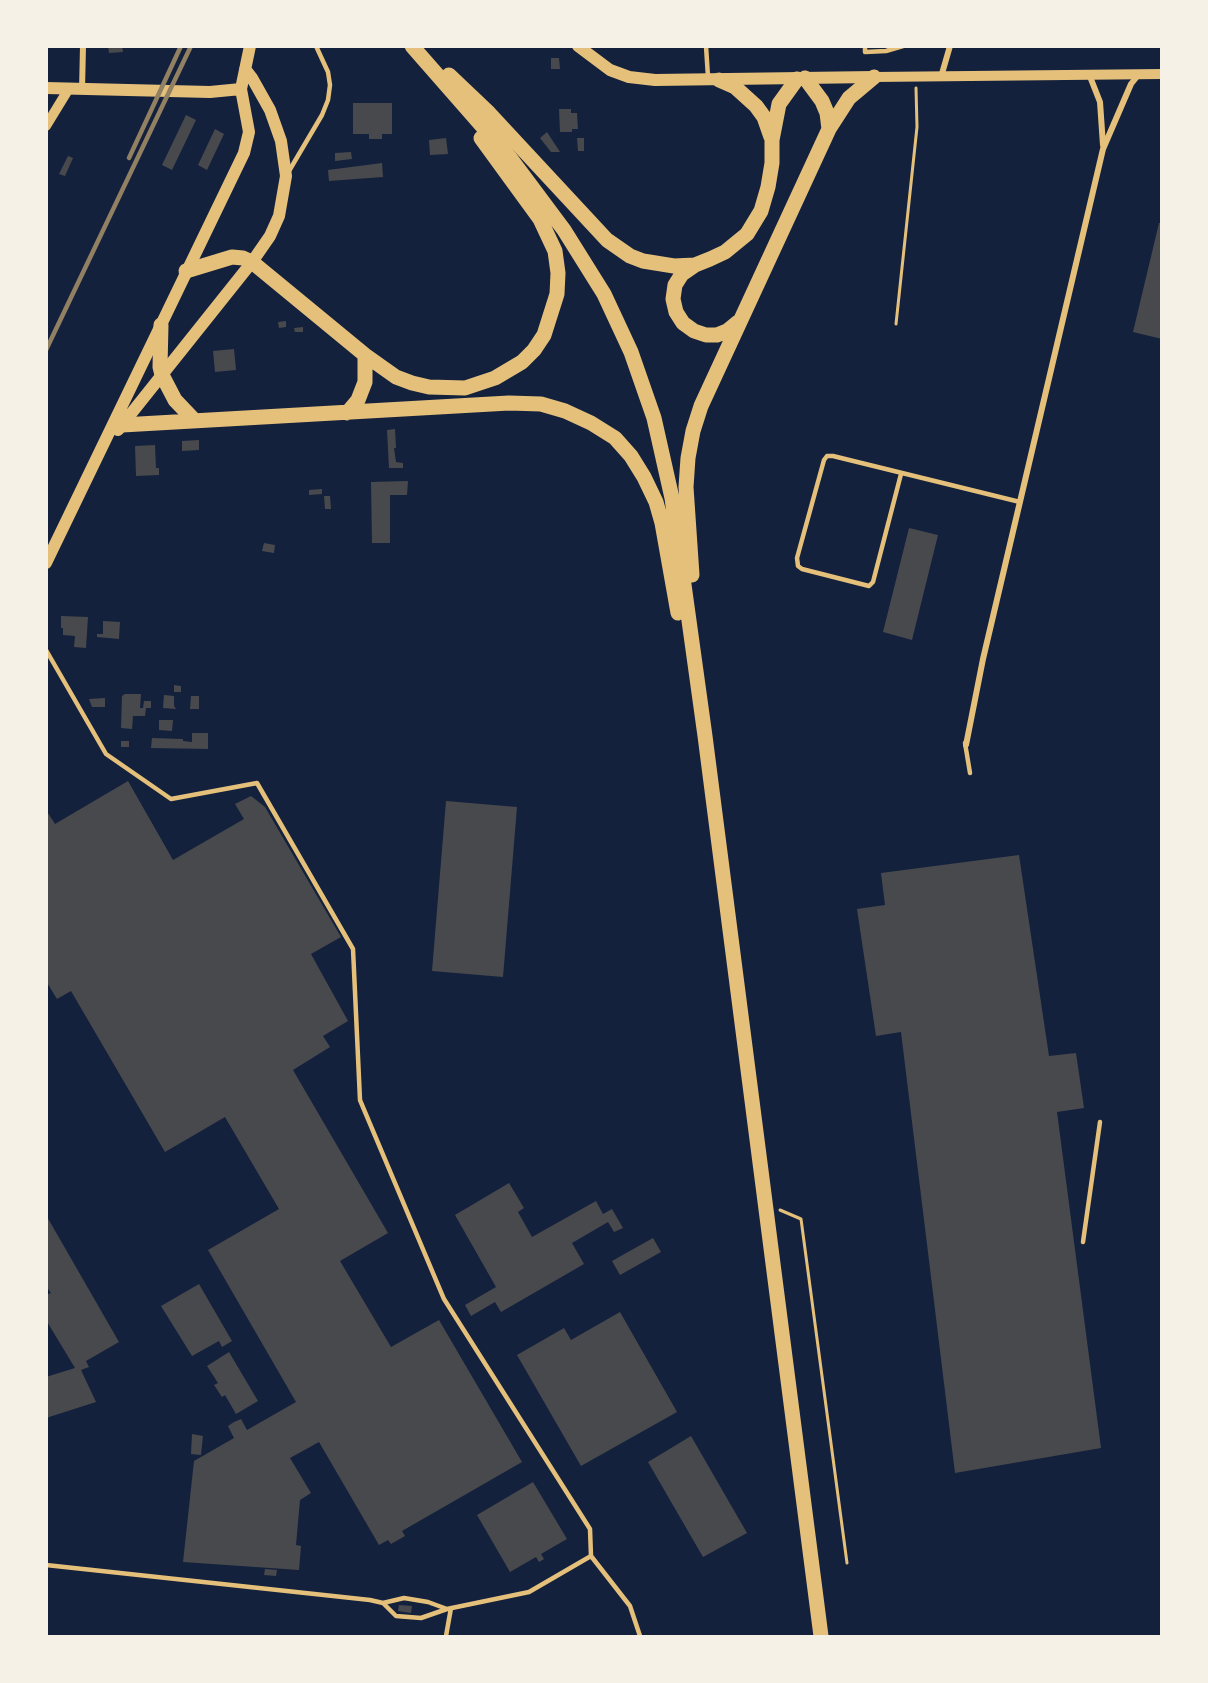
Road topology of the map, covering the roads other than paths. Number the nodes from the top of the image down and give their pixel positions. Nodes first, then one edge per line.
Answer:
1 (83, 46) edge
2 (250, 46) edge
3 (316, 46) edge
4 (412, 46) edge
5 (578, 46) edge
6 (706, 46) edge
7 (865, 46) edge
8 (903, 46) edge
9 (950, 46) edge
10 (420, 52) edge
11 (245, 69) junction
12 (1139, 73) junction
13 (1089, 74) junction
14 (1161, 74) edge
15 (940, 76) junction
16 (874, 77) junction
17 (801, 79) junction
18 (713, 80) junction
19 (46, 88) edge
20 (241, 89) junction
21 (68, 90) junction
22 (82, 90) junction
23 (46, 126) edge
24 (829, 129) junction
25 (772, 140) junction
26 (1103, 149) junction
27 (286, 176) junction
28 (252, 262) junction
29 (695, 265) junction
30 (186, 272) junction
31 (741, 320) junction
32 (161, 325) junction
33 (364, 356) junction
34 (162, 375) junction
35 (347, 413) junction
36 (195, 421) junction
37 (122, 425) junction
38 (97, 460) junction
39 (901, 474) junction
40 (1020, 502) junction
41 (46, 563) edge
42 (46, 650) edge
43 (705, 736) junction
44 (965, 741) joint
45 (970, 773) dead end
46 (716, 826) junction
47 (1100, 1122) dead end
48 (1083, 1242) dead end
49 (591, 1556) junction
50 (46, 1565) edge
51 (383, 1603) junction
52 (449, 1608) junction
53 (446, 1636) edge
54 (640, 1636) edge
55 (821, 1636) edge

1 - 22 street
2 - 11 main road
3 - 27 lane
4 - 10 main road
5 - 18 main road
6 - 18 lane
7 - 8 lane
9 - 15 street
10 - 29 main road
10 - 33 main road
10 - 43 main road
11 - 20 main road
11 - 27 main road
12 - 13 street
12 - 14 street
12 - 26 street
13 - 15 street
13 - 26 street
15 - 16 street
16 - 17 main road
16 - 24 main road
17 - 18 main road
17 - 24 main road
17 - 25 main road
18 - 25 main road
19 - 21 main road
20 - 22 main road
20 - 30 main road
21 - 22 main road
21 - 23 street
24 - 31 main road
25 - 29 main road
26 - 40 street
27 - 28 main road
28 - 30 main road
28 - 33 main road
28 - 34 main road
29 - 31 main road
30 - 32 main road
31 - 43 main road
32 - 34 main road
32 - 38 main road
33 - 35 main road
34 - 36 main road
34 - 37 main road
35 - 36 main road
35 - 46 main road
36 - 37 main road
37 - 38 main road
38 - 41 main road
39 - 39 lane
39 - 40 lane
40 - 44 street
42 - 49 lane
43 - 46 main road
44 - 45 lane
46 - 55 main road
47 - 48 lane
49 - 52 lane
49 - 54 lane
50 - 51 lane
51 - 52 lane
51 - 52 lane
52 - 53 lane

